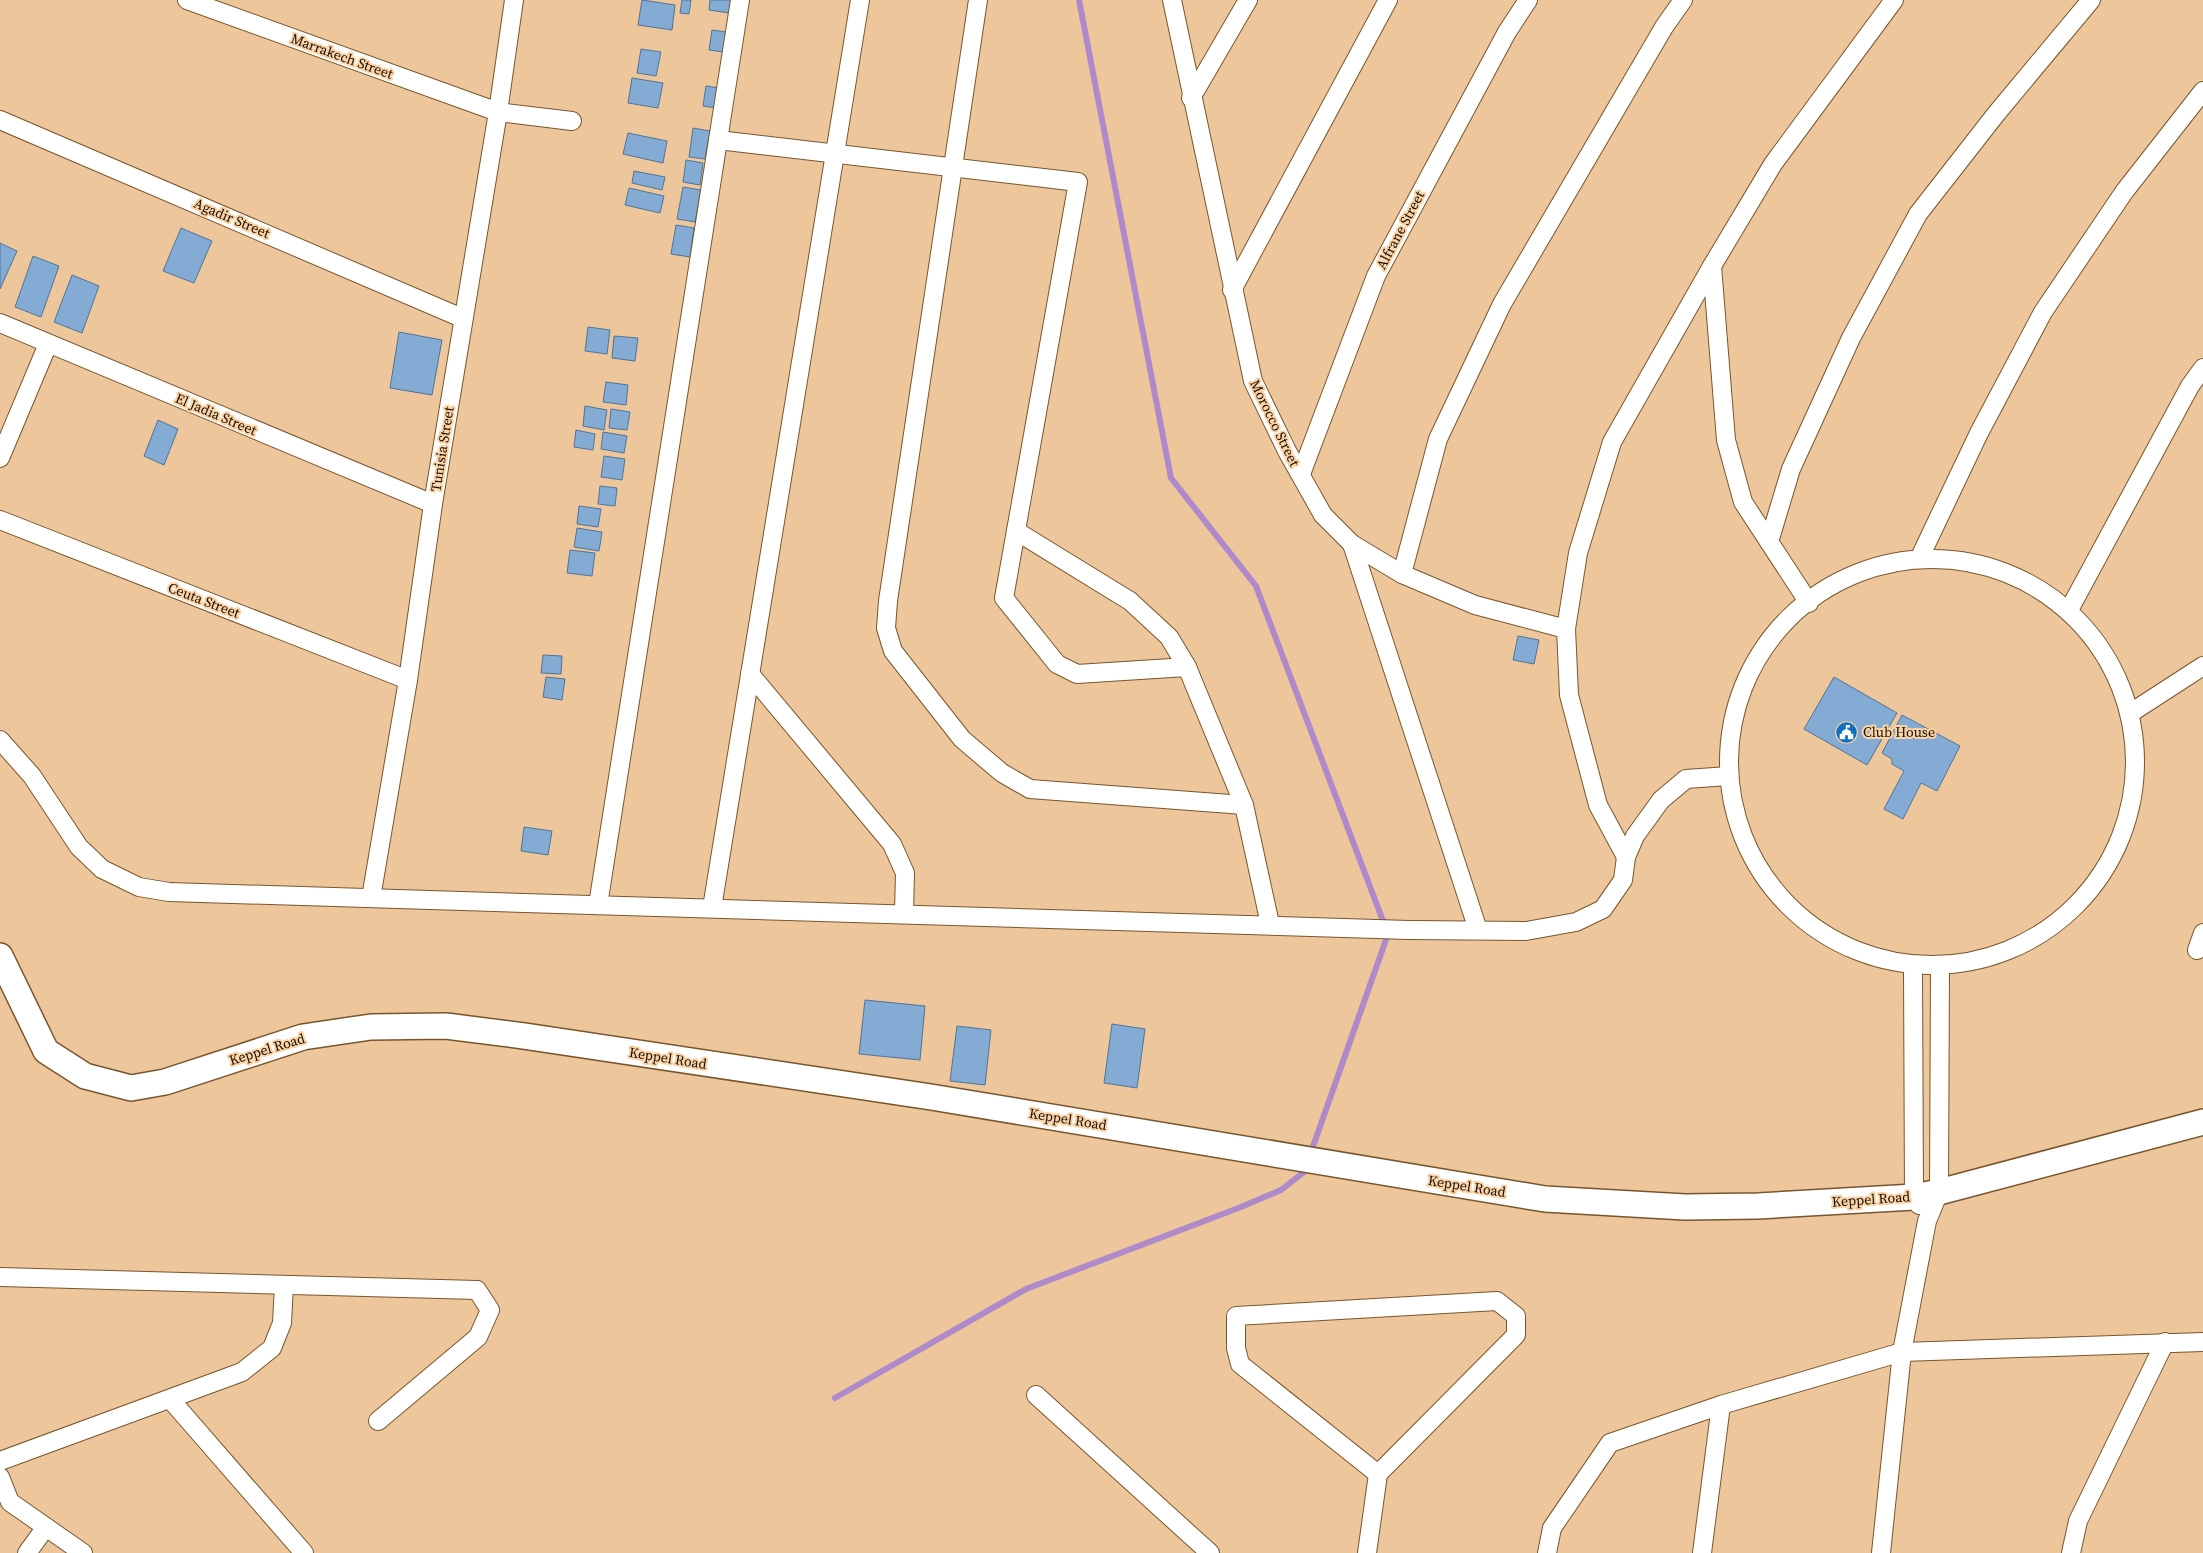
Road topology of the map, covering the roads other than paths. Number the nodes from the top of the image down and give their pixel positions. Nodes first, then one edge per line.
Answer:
1 (186, 0) edge
2 (514, 0) edge
3 (740, 0) edge
4 (860, 0) edge
5 (978, 0) edge
6 (1172, 0) edge
7 (1248, 0) edge
8 (1388, 0) edge
9 (1528, 0) edge
10 (1683, 0) edge
11 (1894, 0) edge
12 (2091, 0) edge
13 (2203, 91) edge
14 (1191, 98) junction
15 (498, 112) junction
16 (0, 120) edge
17 (572, 121) dead end
18 (718, 140) junction
19 (835, 155) junction
20 (952, 169) junction
21 (1712, 266) junction
22 (1232, 290) junction
23 (462, 318) junction
24 (0, 323) edge
25 (48, 344) junction
26 (2203, 368) edge
27 (0, 458) edge
28 (1301, 474) junction
29 (433, 504) junction
30 (0, 520) edge
31 (1016, 530) junction
32 (1769, 542) junction
33 (1352, 544) junction
34 (1920, 557) junction
35 (1402, 574) junction
36 (1809, 603) junction
37 (2069, 610) junction
38 (1566, 629) junction
39 (2203, 666) edge
40 (1187, 667) junction
41 (750, 674) junction
42 (408, 680) junction
43 (2132, 712) junction
44 (0, 740) edge
45 (1728, 776) junction
46 (1244, 805) junction
47 (1626, 857) junction
48 (371, 898) junction
49 (598, 905) junction
50 (712, 908) junction
51 (904, 913) junction
52 (1270, 924) junction
53 (1478, 930) junction
54 (2203, 933) edge
55 (2197, 950) dead end
56 (1, 960) edge
57 (1913, 967) junction
58 (1940, 967) junction
59 (1914, 1044) junction
60 (1940, 1045) junction
61 (2203, 1122) edge
62 (1939, 1192) junction
63 (1914, 1197) junction
64 (1926, 1221) junction
65 (0, 1277) edge
66 (284, 1285) junction
67 (2165, 1342) junction
68 (2203, 1342) edge
69 (1902, 1352) junction
70 (1036, 1395) dead end
71 (170, 1399) junction
72 (1721, 1406) junction
73 (378, 1421) dead end
74 (0, 1460) edge
75 (1378, 1474) junction
76 (0, 1477) edge
77 (46, 1527) junction
78 (27, 1553) edge
79 (83, 1553) edge
80 (304, 1553) edge
81 (1210, 1553) edge
82 (1368, 1553) edge
83 (1547, 1553) edge
84 (1702, 1553) edge
85 (1881, 1553) edge
86 (2071, 1553) edge

1 - 15 street, Marrakech Street
2 - 15 street, Tunisia Street
3 - 18 street
4 - 19 street
5 - 20 street
6 - 14 street, Morocco Street
7 - 14 street
8 - 22 street
9 - 28 street, Alfrane Street
10 - 35 street
11 - 21 street
12 - 32 street
13 - 34 street
14 - 22 street, Morocco Street
15 - 17 street, Marrakech Street
15 - 23 street, Tunisia Street
16 - 23 street, Agadir Street
18 - 19 street
18 - 49 street
19 - 20 street
19 - 41 street
20 - 31 street
20 - 46 street
21 - 32 street
21 - 38 street
22 - 28 street, Morocco Street
23 - 29 street, Tunisia Street
24 - 25 street, El Jadia Street
25 - 27 street
25 - 29 street, El Jadia Street
26 - 37 street
28 - 33 street, Morocco Street
29 - 42 street, Tunisia Street
30 - 42 street, Ceuta Street
31 - 40 street
31 - 40 street
32 - 36 street
33 - 35 street, Morocco Street
33 - 53 street
34 - 36 street
34 - 37 street
35 - 38 street, Morocco Street
36 - 45 street
37 - 43 street
38 - 47 street
39 - 43 street
40 - 46 street
41 - 50 street
41 - 51 street
42 - 48 street, Tunisia Street
43 - 58 street
44 - 48 street
45 - 47 street
45 - 57 street
46 - 52 street
47 - 53 street
48 - 49 street
49 - 50 street
50 - 51 street
51 - 52 street
52 - 53 street
54 - 55 street
56 - 63 street, Keppel Road
57 - 58 street
57 - 59 street
58 - 60 street
59 - 60 street
59 - 63 street
60 - 62 street
61 - 62 street, Keppel Road
62 - 63 street, Keppel Road
62 - 64 street
63 - 64 street
64 - 69 street
65 - 66 street
66 - 71 street
66 - 73 street
67 - 68 street
67 - 69 street
67 - 86 street
69 - 72 street
69 - 85 street
70 - 81 street
71 - 74 street
71 - 80 street
72 - 83 street
72 - 84 street
75 - 75 street
75 - 82 street
76 - 77 street
77 - 78 street
77 - 79 street

